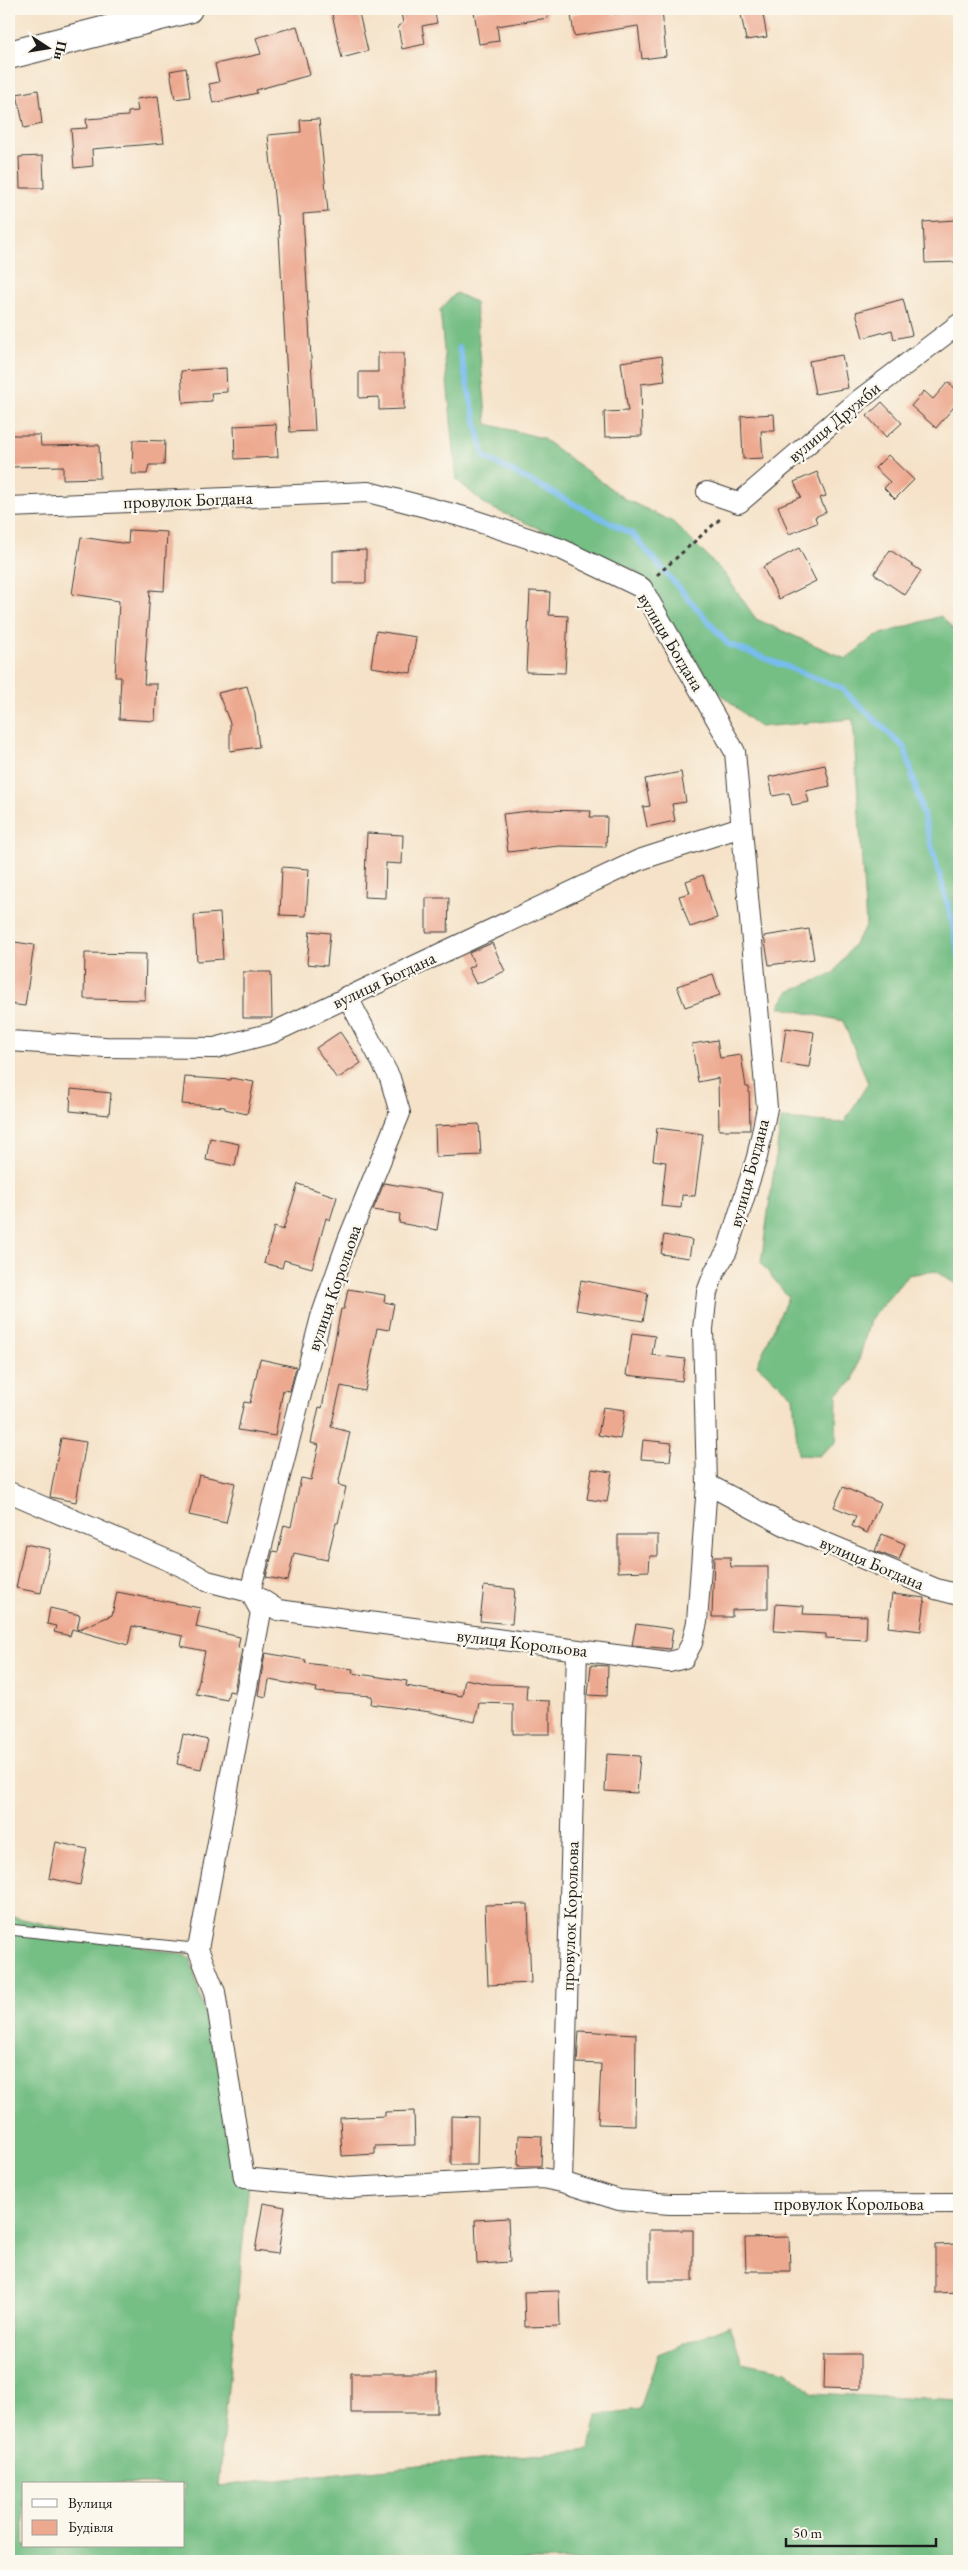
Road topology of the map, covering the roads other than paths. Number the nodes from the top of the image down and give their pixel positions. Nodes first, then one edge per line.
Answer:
1 (188, 9) edge
2 (9, 55) edge
3 (959, 324) edge
4 (368, 492) joint
5 (707, 492) dead end
6 (9, 507) edge
7 (741, 827) junction
8 (347, 996) junction
9 (9, 1041) edge
10 (707, 1484) junction
11 (9, 1492) edge
12 (250, 1592) junction
13 (959, 1595) edge
14 (577, 1650) junction
15 (650, 1658) joint
16 (14, 1930) dead end
17 (198, 1949) junction
18 (562, 2182) junction
19 (959, 2203) edge

1 - 2 main road
3 - 5 street, вулиця Дружби
4 - 6 street, провулок Богдана
4 - 7 street, вулиця Богдана
7 - 8 street, вулиця Богдана
7 - 10 street, вулиця Богдана
8 - 9 street, вулиця Богдана
8 - 12 street, вулиця Корольова
10 - 13 street, вулиця Богдана
10 - 15 street, вулиця Богдана
11 - 12 street, вулиця Корольова
12 - 14 street, вулиця Корольова
12 - 17 street
14 - 15 street, вулиця Корольова
14 - 18 street, провулок Корольова
16 - 17 lane
17 - 18 street, провулок Корольова
18 - 19 street, провулок Корольова

